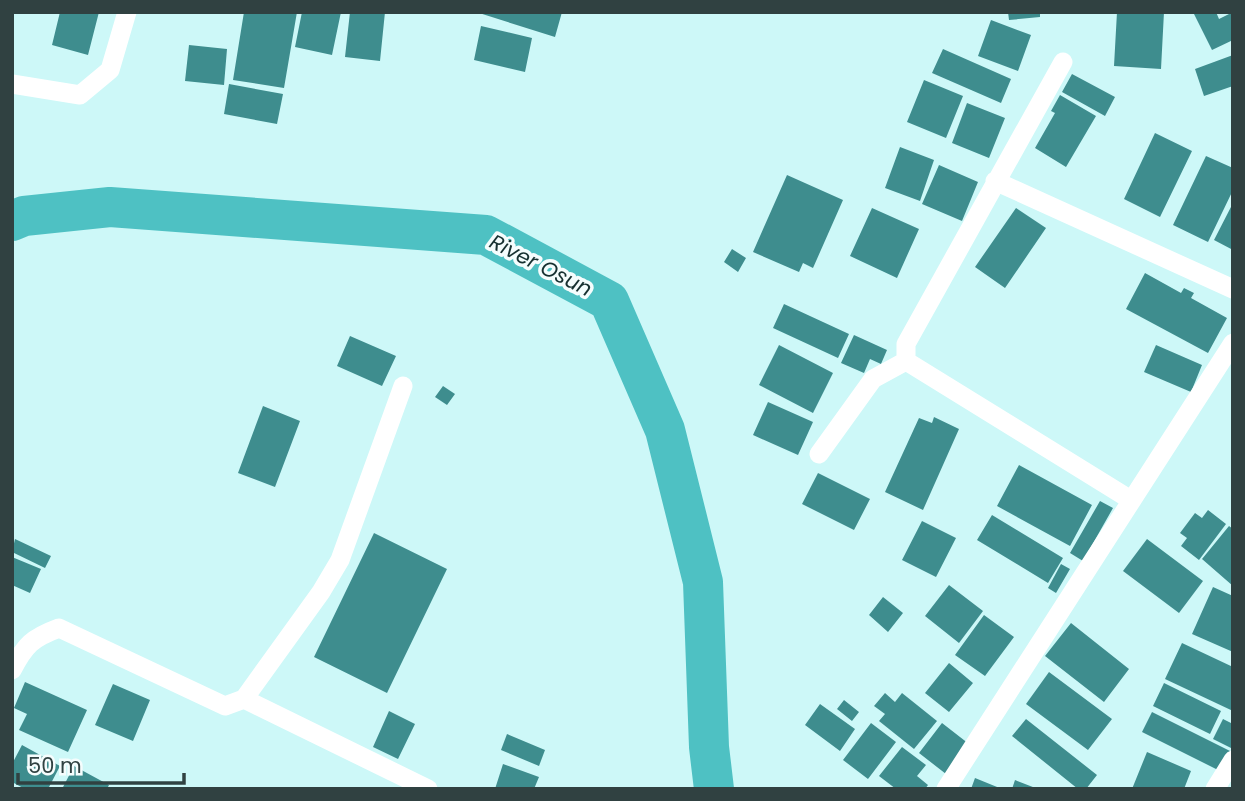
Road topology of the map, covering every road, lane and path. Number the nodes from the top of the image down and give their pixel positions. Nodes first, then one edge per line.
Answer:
1 (127, 12) edge
2 (1063, 62) dead end
3 (12, 84) edge
4 (995, 181) junction
5 (1233, 289) edge
6 (1233, 342) edge
7 (906, 361) junction
8 (403, 386) dead end
9 (819, 454) dead end
10 (1131, 500) junction
11 (12, 670) edge
12 (244, 699) junction
13 (428, 789) edge
14 (946, 789) edge

1 - 3 street
2 - 4 street
4 - 5 street
4 - 7 street
6 - 10 street
7 - 9 street
7 - 10 street
8 - 12 street
10 - 14 street
11 - 12 street
12 - 13 street

